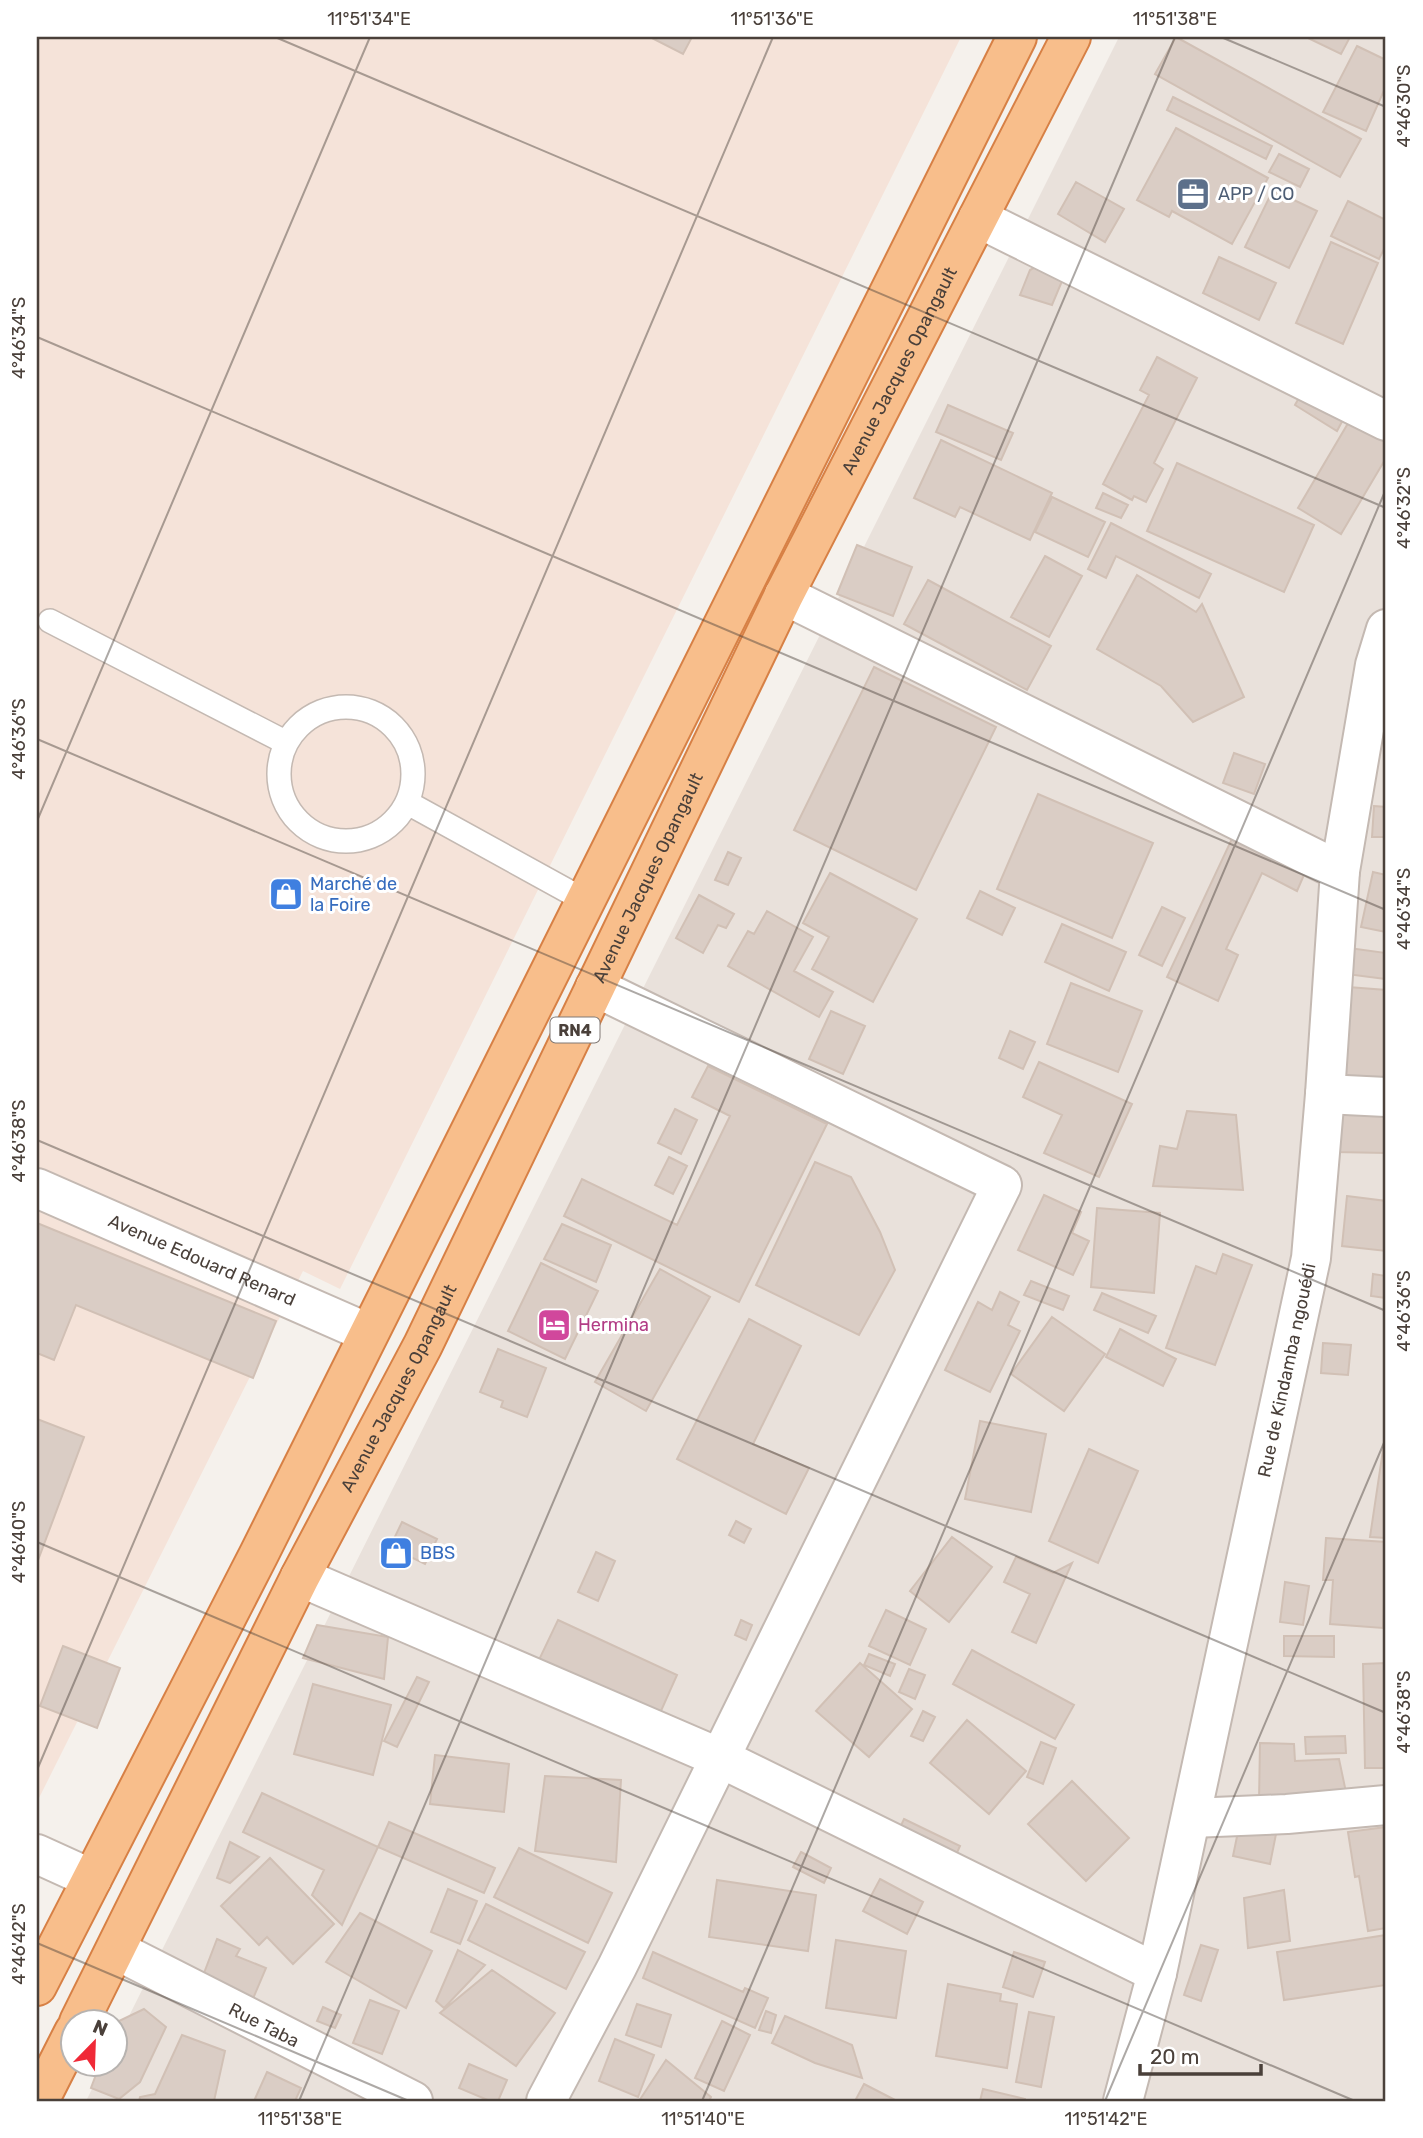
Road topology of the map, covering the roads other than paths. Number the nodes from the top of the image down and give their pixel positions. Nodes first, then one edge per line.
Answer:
1 (1017, 37) edge
2 (1071, 37) edge
3 (978, 218) junction
4 (1386, 421) edge
5 (784, 595) junction
6 (50, 621) dead end
7 (1386, 629) edge
8 (285, 742) junction
9 (408, 803) junction
10 (1340, 871) junction
11 (584, 900) junction
12 (595, 987) junction
13 (1325, 1094) junction
14 (1386, 1097) edge
15 (37, 1188) edge
16 (368, 1333) junction
17 (300, 1577) junction
18 (720, 1758) junction
19 (1386, 1805) edge
20 (1191, 1818) junction
21 (37, 1854) edge
22 (92, 1879) junction
23 (116, 1950) junction
24 (1157, 1973) junction
25 (37, 1986) edge
26 (86, 2008) edge
27 (60, 2060) edge
28 (39, 2101) edge
29 (412, 2101) edge
30 (546, 2101) edge
31 (1123, 2101) edge

1 - 11 highway, RN4
2 - 3 highway, Avenue Jacques Opangault / RN4
3 - 4 street
3 - 5 highway, Avenue Jacques Opangault / RN4
5 - 10 street
5 - 12 highway, Avenue Jacques Opangault / RN4
6 - 8 lane
7 - 10 street, Rue de Kindamba ngouédi
8 - 9 lane
8 - 9 lane
9 - 11 lane
10 - 13 street, Rue de Kindamba ngouédi
11 - 16 highway, RN4
12 - 17 highway, Avenue Jacques Opangault / RN4
12 - 18 street
13 - 14 street
13 - 20 street, Rue de Kindamba ngouédi
15 - 16 street, Avenue Edouard Renard
16 - 22 highway, RN4
17 - 18 street
17 - 23 highway, Avenue Jacques Opangault / RN4
18 - 24 street
18 - 30 street
19 - 20 street
20 - 24 street, Rue de Kindamba ngouédi
21 - 22 street
22 - 25 highway, RN4
23 - 26 highway, Avenue Jacques Opangault / RN4
23 - 29 street, Rue Taba
24 - 31 street, Rue de Kindamba ngouédi
27 - 28 highway

